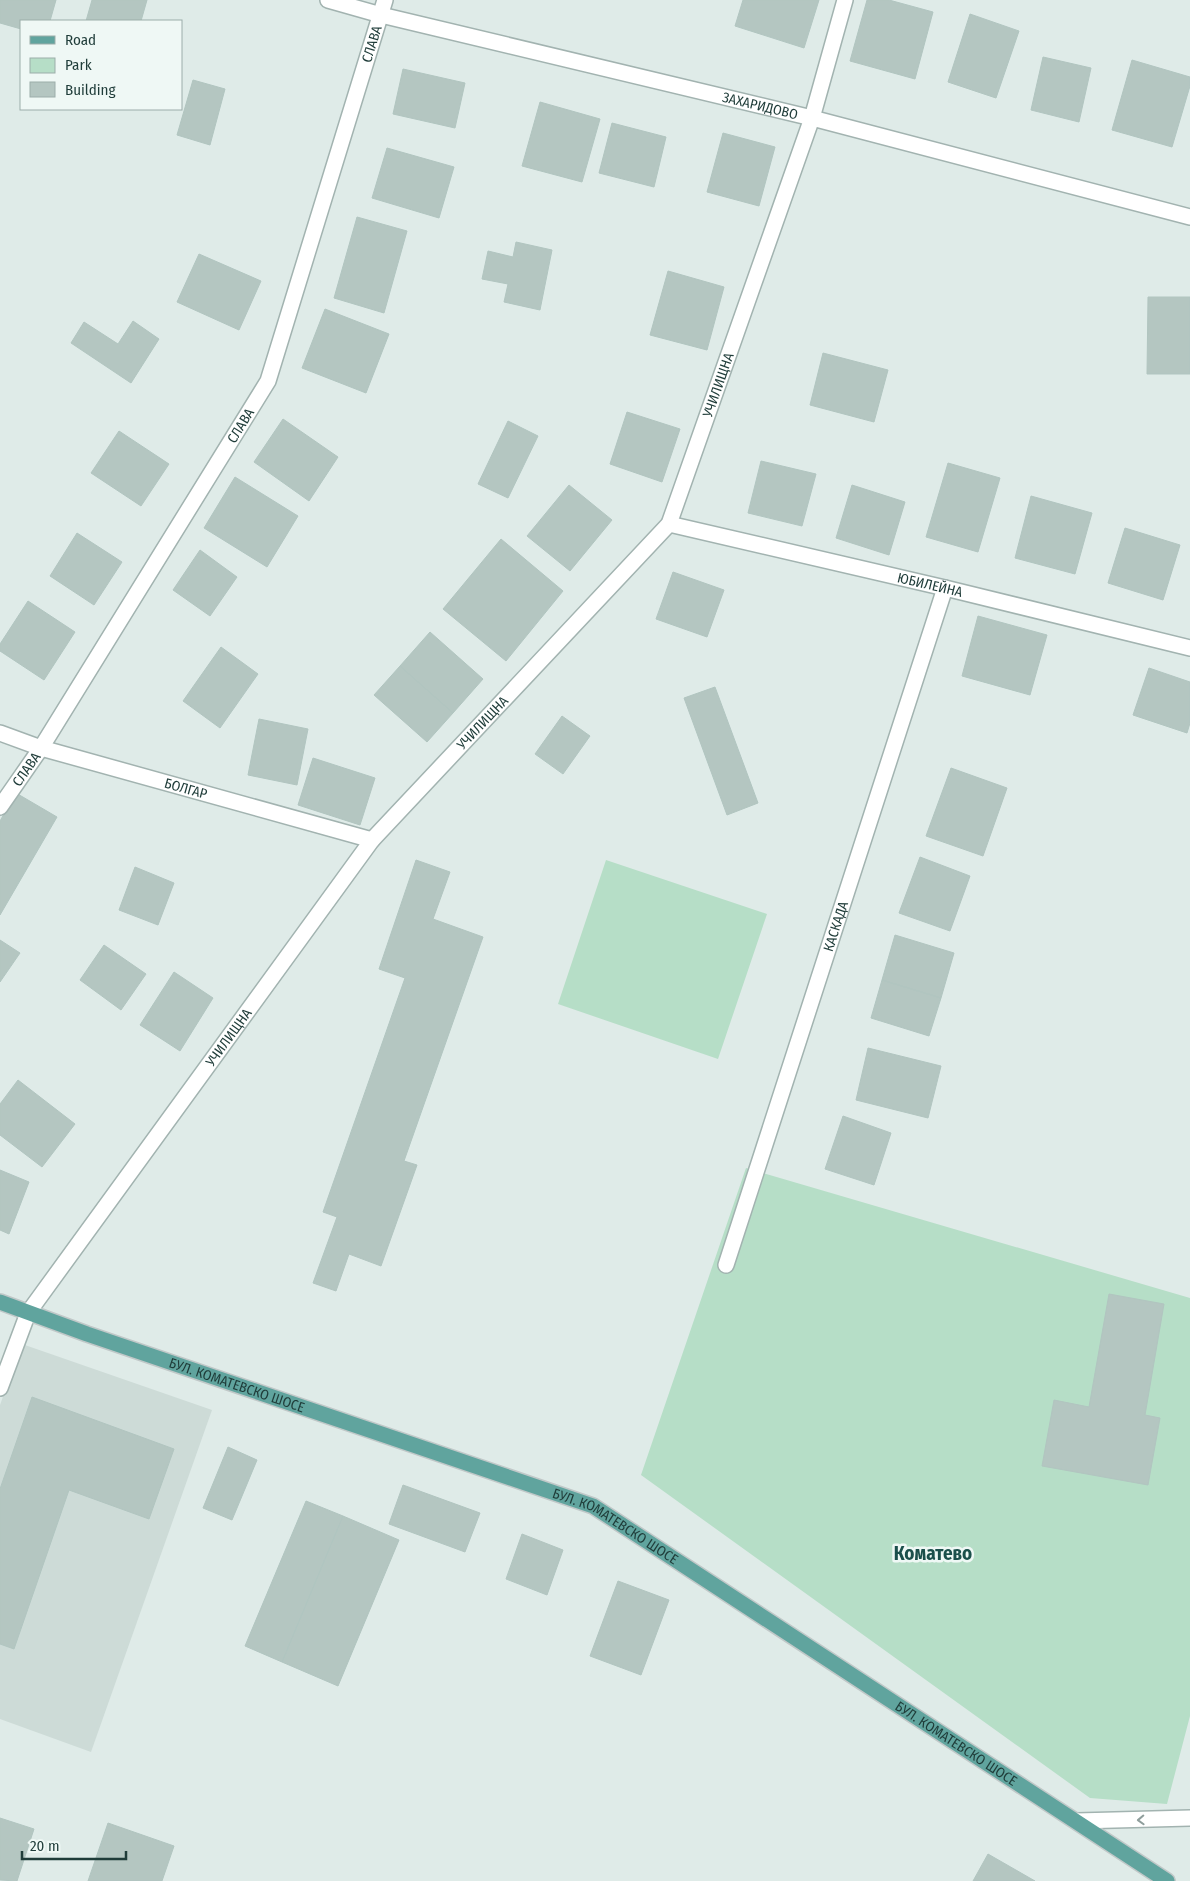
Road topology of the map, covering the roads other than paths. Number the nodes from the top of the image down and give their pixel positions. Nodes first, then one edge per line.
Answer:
1 (328, 0) edge
2 (845, 0) edge
3 (383, 7) edge
4 (812, 118) junction
5 (1190, 217) edge
6 (669, 524) junction
7 (945, 588) junction
8 (1190, 648) edge
9 (0, 733) edge
10 (41, 748) junction
11 (0, 807) edge
12 (372, 840) junction
13 (726, 1265) dead end
14 (0, 1302) edge
15 (28, 1313) junction
16 (0, 1388) edge
17 (1190, 1818) edge
18 (1076, 1822) junction
19 (1165, 1880) edge

1 - 3 street, ЗАХАРИДОВО
2 - 4 street, УЧИЛИЩНА
3 - 4 street, ЗАХАРИДОВО
3 - 10 street, СЛАВА
4 - 5 street, ЗАХАРИДОВО
4 - 6 street, УЧИЛИЩНА
6 - 7 street, ЮБИЛЕЙНА
6 - 12 street, УЧИЛИЩНА
7 - 8 street, ЮБИЛЕЙНА
7 - 13 street, КАСКАДА
9 - 10 street, БОЛГАР
10 - 11 street, СЛАВА
10 - 12 street, БОЛГАР
12 - 15 street, УЧИЛИЩНА
14 - 15 main road, БУЛ. КОМАТЕВСКО ШОСЕ
15 - 16 street, УЧИЛИЩНА
15 - 18 main road, БУЛ. КОМАТЕВСКО ШОСЕ
17 -> 18 street
18 - 19 main road, БУЛ. КОМАТЕВСКО ШОСЕ

